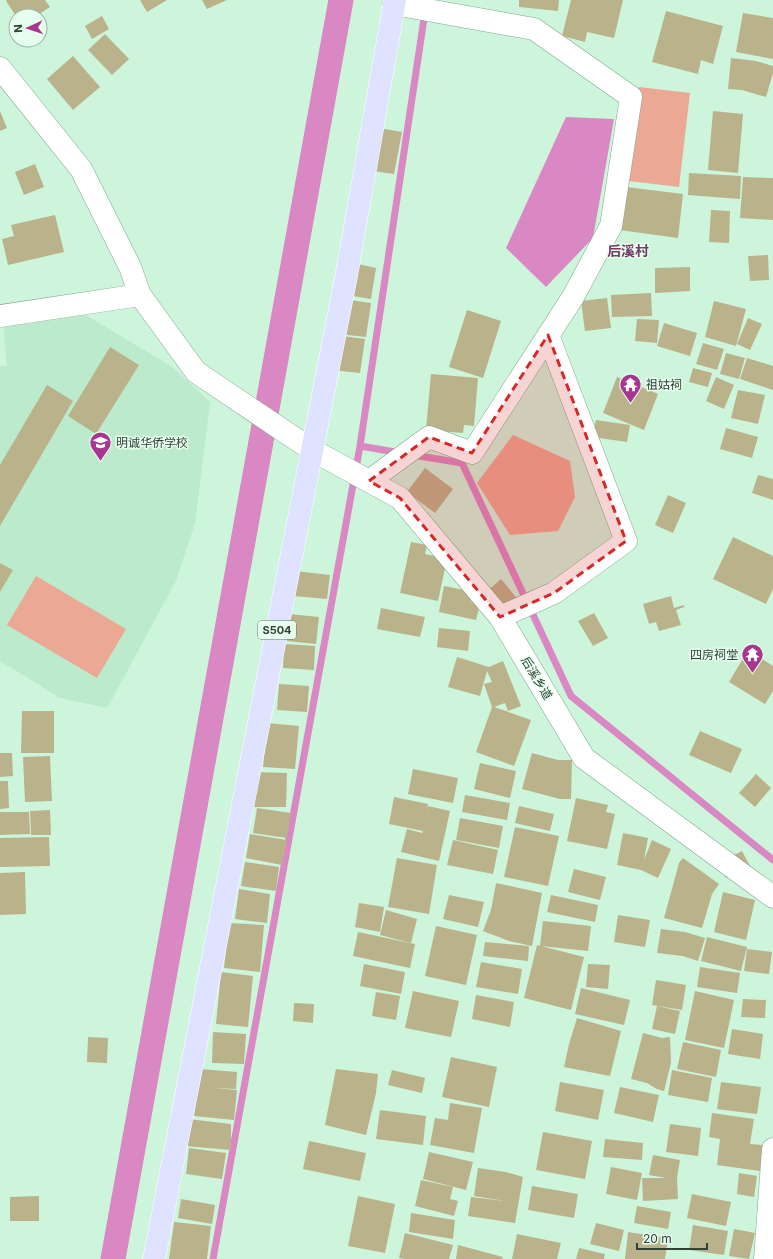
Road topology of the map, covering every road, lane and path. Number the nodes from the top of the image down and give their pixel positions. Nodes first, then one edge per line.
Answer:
1 (400, 3) edge
2 (0, 68) edge
3 (140, 296) junction
4 (0, 316) edge
5 (548, 335) junction
6 (311, 449) junction
7 (368, 480) junction
8 (518, 608) junction
9 (773, 897) edge
10 (773, 1149) edge
11 (154, 1259) edge
12 (765, 1259) edge

1 - 5 street
1 - 6 main road, S504
2 - 3 street, 后溪乡道
3 - 4 street
3 - 6 street, 后溪乡道
5 - 7 street
5 - 8 street
6 - 7 street, 后溪乡道
6 - 11 main road, S504
7 - 8 street, 后溪乡道
8 - 9 street, 后溪乡道
10 - 12 street

